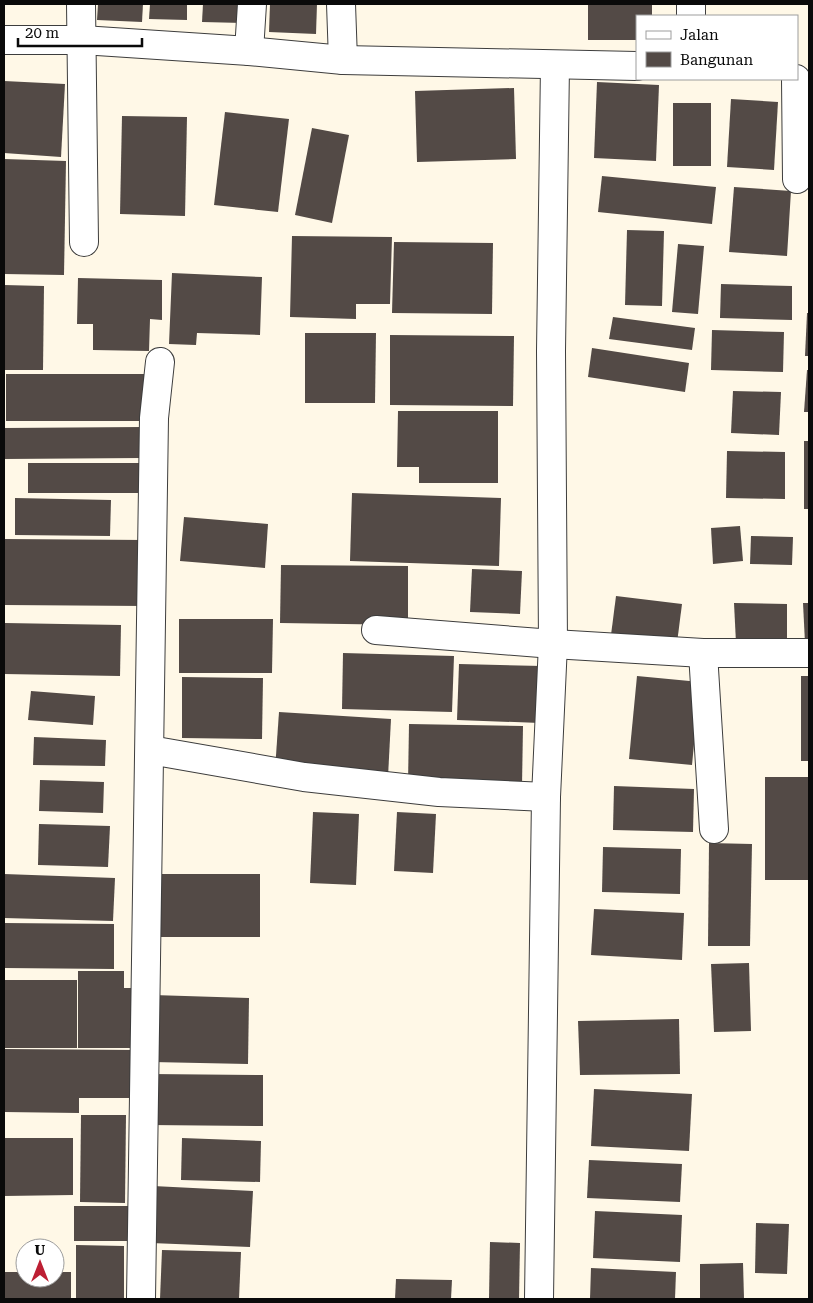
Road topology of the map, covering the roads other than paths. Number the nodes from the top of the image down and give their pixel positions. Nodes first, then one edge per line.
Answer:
1 (81, 4) edge
2 (252, 4) edge
3 (341, 4) edge
4 (4, 40) edge
5 (82, 40) junction
6 (249, 51) junction
7 (343, 60) junction
8 (555, 65) junction
9 (636, 66) edge
10 (796, 80) edge
11 (797, 178) dead end
12 (84, 242) dead end
13 (160, 362) dead end
14 (376, 630) dead end
15 (553, 644) junction
16 (809, 652) edge
17 (703, 653) junction
18 (150, 750) junction
19 (546, 797) junction
20 (714, 829) dead end
21 (141, 1299) edge
22 (539, 1299) edge

1 - 5 street
2 - 6 street
3 - 7 street
4 - 5 street
5 - 6 street
5 - 12 street
6 - 7 street
7 - 8 street
8 - 9 street
8 - 15 street
10 - 11 street
13 - 18 street
14 - 15 street
15 - 17 street
15 - 19 street
16 - 17 street
17 - 20 street
18 - 19 street
18 - 21 street
19 - 22 street

